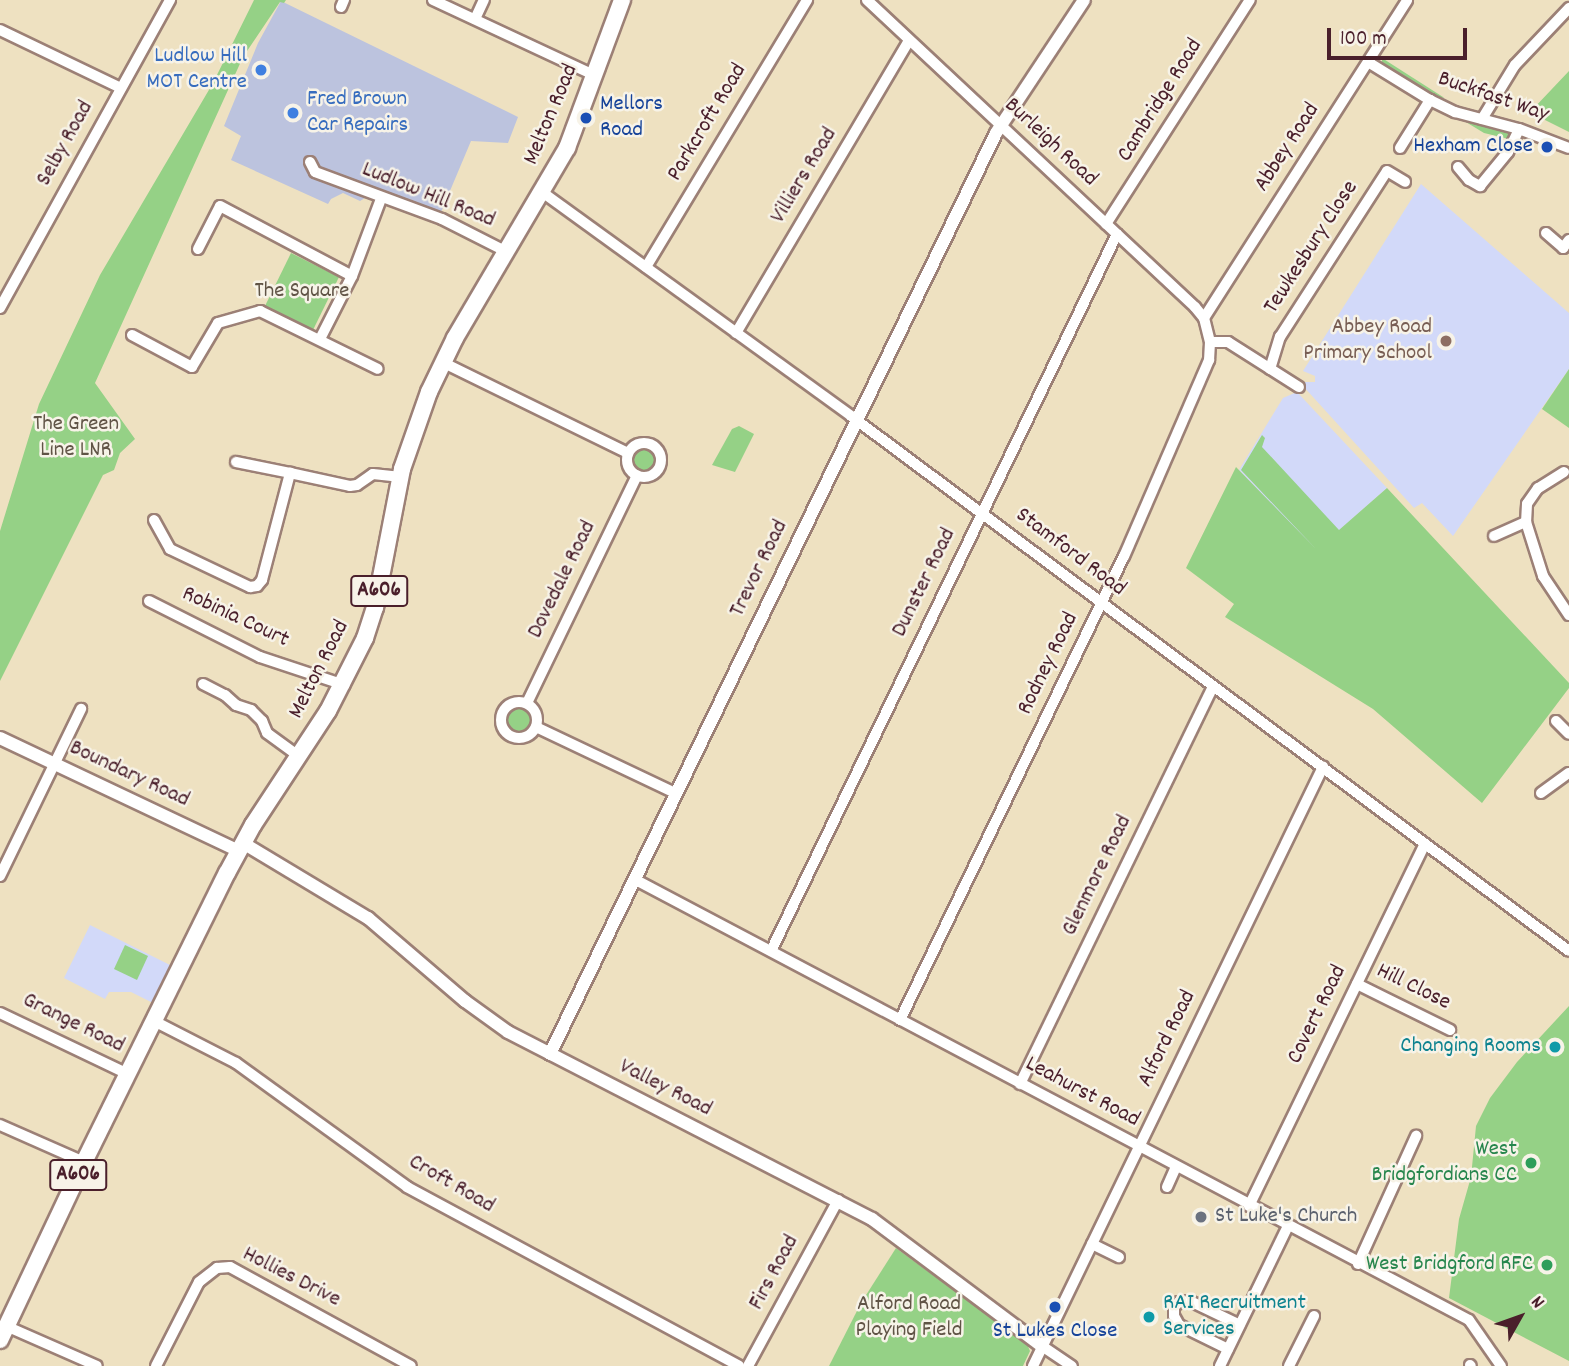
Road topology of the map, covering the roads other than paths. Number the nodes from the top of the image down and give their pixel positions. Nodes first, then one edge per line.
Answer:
1 (170, 0) edge
2 (433, 0) edge
3 (484, 0) edge
4 (622, 0) edge
5 (807, 0) edge
6 (867, 0) edge
7 (1084, 0) edge
8 (1250, 0) edge
9 (1408, 0) edge
10 (1569, 8) edge
11 (475, 19) junction
12 (0, 30) edge
13 (909, 40) junction
14 (1368, 62) junction
15 (594, 75) junction
16 (121, 88) junction
17 (1430, 100) junction
18 (1482, 119) junction
19 (1001, 125) junction
20 (1519, 129) junction
21 (1400, 148) dead end
22 (1569, 148) edge
23 (310, 162) dead end
24 (1458, 167) dead end
25 (1405, 182) dead end
26 (542, 192) junction
27 (381, 199) junction
28 (1106, 224) junction
29 (196, 225) dead end
30 (207, 231) junction
31 (1546, 233) dead end
32 (1117, 234) junction
33 (1569, 240) edge
34 (198, 249) dead end
35 (505, 251) junction
36 (646, 267) junction
37 (352, 276) junction
38 (0, 308) edge
39 (1203, 318) junction
40 (736, 333) junction
41 (132, 335) dead end
42 (320, 340) junction
43 (1210, 342) junction
44 (442, 362) junction
45 (378, 369) dead end
46 (1269, 369) junction
47 (1299, 387) dead end
48 (855, 419) junction
49 (628, 453) junction
50 (236, 461) dead end
51 (1564, 471) dead end
52 (289, 473) junction
53 (637, 475) junction
54 (401, 477) junction
55 (982, 514) junction
56 (154, 520) dead end
57 (1526, 522) junction
58 (1494, 536) dead end
59 (149, 601) dead end
60 (1102, 603) junction
61 (1569, 615) edge
62 (204, 684) dead end
63 (344, 685) junction
64 (1213, 686) junction
65 (527, 704) junction
66 (81, 709) dead end
67 (1556, 721) dead end
68 (536, 727) junction
69 (1569, 734) edge
70 (0, 738) edge
71 (299, 756) junction
72 (54, 763) junction
73 (1323, 767) junction
74 (1569, 773) edge
75 (675, 793) junction
76 (1541, 793) dead end
77 (1425, 843) junction
78 (241, 847) junction
79 (0, 876) edge
80 (634, 879) junction
81 (771, 951) junction
82 (1569, 951) edge
83 (1357, 984) junction
84 (0, 1013) edge
85 (900, 1020) junction
86 (154, 1021) junction
87 (1450, 1030) dead end
88 (550, 1054) junction
89 (128, 1074) junction
90 (1020, 1084) junction
91 (0, 1125) edge
92 (1416, 1136) dead end
93 (1139, 1147) junction
94 (84, 1163) junction
95 (1175, 1167) junction
96 (1167, 1187) dead end
97 (838, 1200) junction
98 (1249, 1206) junction
99 (1288, 1226) junction
100 (1092, 1244) junction
101 (1119, 1257) dead end
102 (1358, 1264) junction
103 (1314, 1316) dead end
104 (1240, 1325) junction
105 (3, 1333) edge
106 (1042, 1346) junction
107 (1228, 1349) junction
108 (1495, 1364) edge
109 (97, 1366) edge
110 (156, 1366) edge
111 (411, 1366) edge
112 (739, 1366) edge
113 (748, 1366) edge
114 (1033, 1366) edge
115 (1072, 1366) edge
116 (1220, 1366) edge
117 (1289, 1366) edge

1 - 16 street, Selby Road
2 - 11 street
3 - 11 street
4 - 15 main road, Melton Road / A606
5 - 36 street, Parkcroft Road
6 - 13 street, Burleigh Road
7 - 19 street, Trevor Road
8 - 28 street, Cambridge Road
9 - 14 street, Abbey Road
10 - 18 street
11 - 15 street
12 - 16 street
13 - 19 street, Burleigh Road
13 - 40 street, Villiers Road
14 - 17 street, Buckfast Way
14 - 39 street, Abbey Road
15 - 26 main road, Melton Road / A606
16 - 38 street, Selby Road
17 - 18 street, Buckfast Way
17 - 21 street
18 - 20 street, Buckfast Way
19 - 28 street, Burleigh Road
19 - 48 street, Trevor Road
20 - 22 street, Buckfast Way
20 - 24 street
23 - 27 street, Ludlow Hill Road
25 - 46 street, Tewkesbury Close
26 - 35 main road, Melton Road / A606
26 - 36 street, Stamford Road
27 - 35 street, Ludlow Hill Road
27 - 37 street
28 - 32 street, Burleigh Road
29 - 30 street
30 - 34 street
30 - 37 street
31 - 33 street
32 - 39 street, Burleigh Road
32 - 55 street, Dunster Road
35 - 44 main road, Melton Road / A606
36 - 40 street, Stamford Road
37 - 42 street
39 - 43 street, Rodney Road
40 - 48 street, Stamford Road
41 - 42 street
42 - 45 street
43 - 46 street
43 - 60 street, Rodney Road
44 - 49 street
44 - 54 main road, Melton Road / A606
46 - 47 street
48 - 55 street, Stamford Road
48 - 75 street, Trevor Road
49 - 53 street
49 - 53 street
50 - 52 street
51 - 57 street
52 - 54 street
52 - 56 street
53 - 65 street, Dovedale Road
54 - 63 main road, Melton Road / A606
55 - 60 street, Stamford Road
55 - 81 street, Dunster Road
57 - 58 street
57 - 61 street
59 - 63 street, Robinia Court
60 - 64 street, Stamford Road
60 - 85 street, Rodney Road
62 - 71 street
63 - 71 main road, Melton Road / A606
64 - 73 street, Stamford Road
64 - 90 street, Glenmore Road
65 - 68 street
65 - 68 street
66 - 72 street
67 - 69 street
68 - 75 street
70 - 72 street, Boundary Road
71 - 78 main road, Melton Road / A606
72 - 78 street, Boundary Road
72 - 79 street
73 - 77 street, Stamford Road
73 - 93 street, Alford Road
74 - 76 street
75 - 80 street, Trevor Road
77 - 82 street, Stamford Road
77 - 83 street, Covert Road
78 - 86 main road, Melton Road / A606
78 - 88 street, Valley Road
80 - 81 street, Leahurst Road
80 - 88 street, Trevor Road
81 - 85 street, Leahurst Road
83 - 87 street, Hill Close
83 - 98 street, Covert Road
84 - 89 street, Grange Road
85 - 90 street, Leahurst Road
86 - 89 main road, Melton Road / A606
86 - 112 street, Croft Road
88 - 97 street, Valley Road
89 - 94 main road, Melton Road / A606
90 - 93 street, Leahurst Road
91 - 94 street
92 - 102 street
93 - 95 street, Leahurst Road
93 - 100 street, Alford Road
94 - 105 main road, Melton Road / A606
95 - 96 street
95 - 98 street, Leahurst Road
97 - 106 street, Valley Road
97 - 113 street, Firs Road
98 - 99 street, Leahurst Road
99 - 102 street, Leahurst Road
99 - 104 street
100 - 101 street
100 - 106 street, Alford Road
102 - 108 street, Leahurst Road
103 - 117 street
104 - 107 street
104 - 107 street
105 - 109 street
106 - 114 street, Alford Road
106 - 115 street, Valley Road
107 - 116 street
110 - 111 street, Hollies Drive

